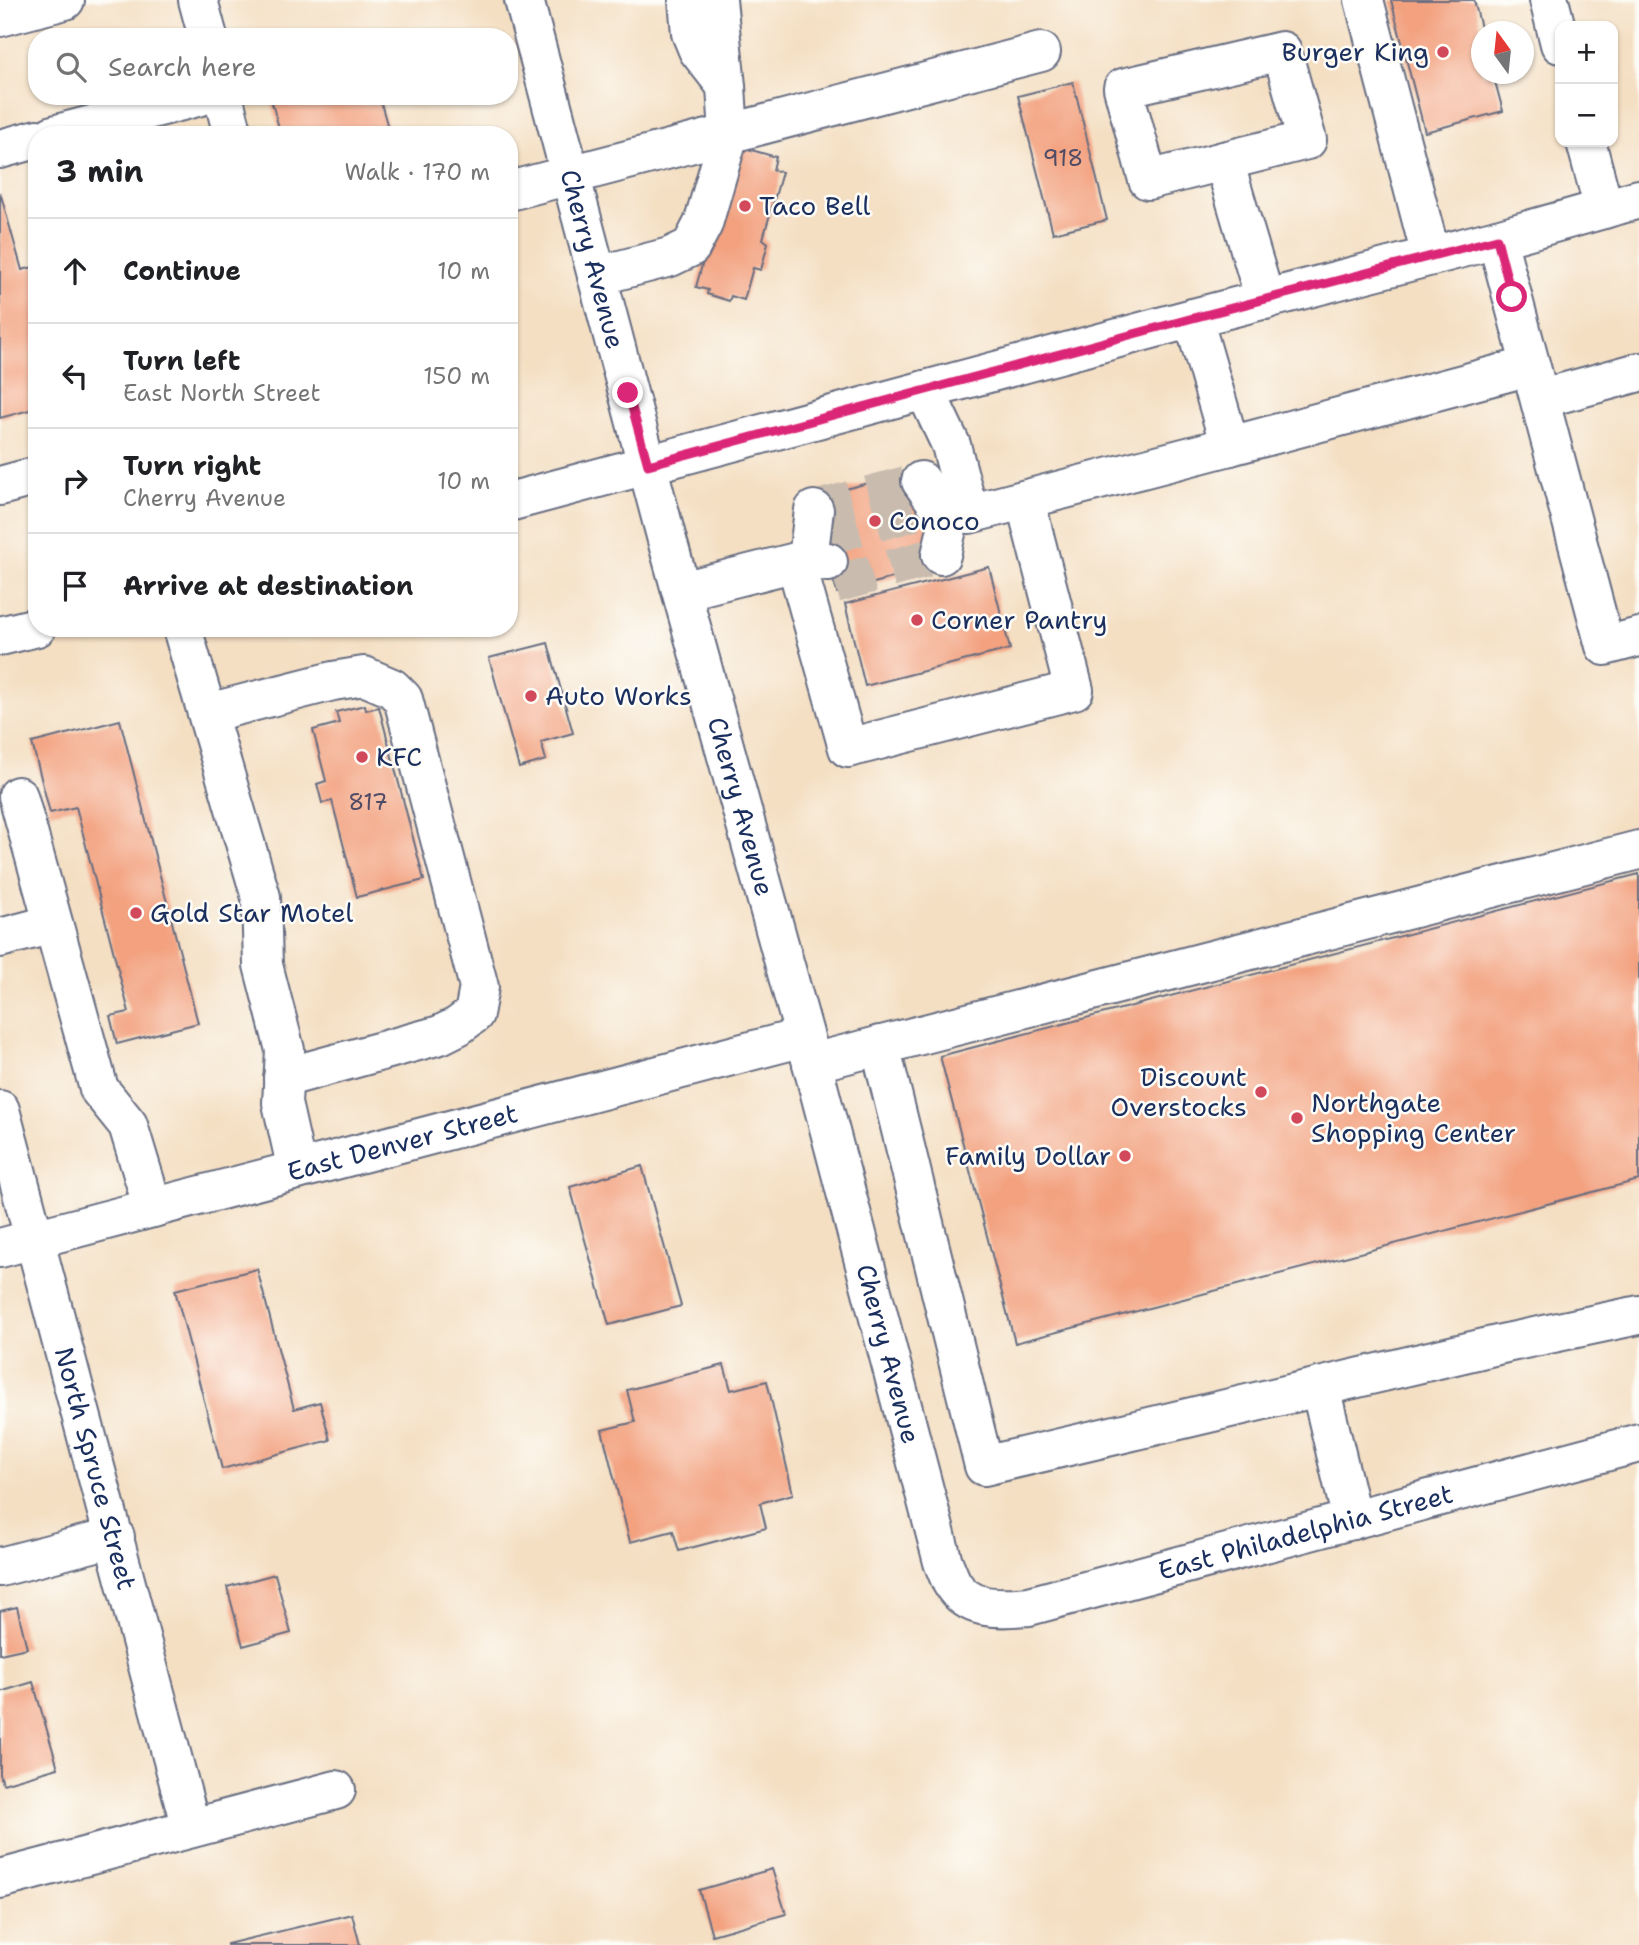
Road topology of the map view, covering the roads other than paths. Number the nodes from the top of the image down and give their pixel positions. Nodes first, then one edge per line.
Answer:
1 (65, 0) edge
2 (198, 0) edge
3 (524, 0) edge
4 (688, 0) edge
5 (717, 0) edge
6 (1364, 0) edge
7 (1383, 0) edge
8 (1549, 0) edge
9 (0, 17) edge
10 (1555, 24) edge
11 (206, 28) edge
12 (1041, 52) dead end
13 (726, 86) junction
14 (173, 105) edge
15 (225, 105) edge
16 (109, 126) edge
17 (231, 126) edge
18 (729, 134) junction
19 (28, 141) edge
20 (1589, 147) edge
21 (0, 149) edge
22 (1224, 161) junction
23 (570, 175) junction
24 (1410, 178) junction
25 (518, 189) edge
26 (1621, 204) edge
27 (1497, 239) junction
28 (1431, 256) junction
29 (597, 276) junction
30 (1265, 300) junction
31 (1193, 318) junction
32 (1639, 372) edge
33 (1535, 383) junction
34 (925, 390) junction
35 (1230, 446) junction
36 (648, 465) junction
37 (28, 478) edge
38 (0, 486) edge
39 (518, 500) edge
40 (1025, 500) junction
41 (681, 591) junction
42 (28, 629) edge
43 (0, 636) edge
44 (185, 637) edge
45 (1639, 637) edge
46 (208, 713) junction
47 (18, 796) dead end
48 (1639, 850) edge
49 (53, 924) junction
50 (0, 938) edge
51 (880, 1045) junction
52 (808, 1050) junction
53 (284, 1078) junction
54 (0, 1110) edge
55 (297, 1170) junction
56 (153, 1208) junction
57 (18, 1243) edge
58 (1639, 1315) edge
59 (1320, 1387) junction
60 (1639, 1443) edge
61 (1352, 1520) junction
62 (115, 1537) junction
63 (0, 1567) edge
64 (972, 1603) joint
65 (336, 1790) dead end
66 (191, 1828) junction
67 (0, 1879) edge

1 - 9 street
2 - 11 street
3 - 23 street, Cherry Avenue
4 - 13 street
5 - 13 street
6 - 24 street
7 - 24 street
8 - 10 street
12 - 18 street
13 - 18 street
14 - 16 street
15 - 17 street
18 - 23 street
18 - 29 street
19 - 21 street
20 - 26 street
22 - 22 street
22 - 30 street
23 - 25 street
23 - 29 street, Cherry Avenue
24 - 28 street
26 - 27 street
27 - 28 street
27 - 33 street
28 - 30 street
29 - 36 street, Cherry Avenue
30 - 31 street
31 - 34 street
31 - 35 street
32 - 33 street
33 - 35 street
33 - 45 street
34 - 36 street
34 - 40 street
35 - 40 street
36 - 39 street
36 - 41 street, Cherry Avenue
37 - 38 street
40 - 41 street
41 - 52 street, Cherry Avenue
42 - 43 street
44 - 46 street
46 - 53 street
46 - 53 street
47 - 49 street
48 - 51 street, East Denver Street
49 - 50 street
49 - 56 street
51 - 52 street, East Denver Street
51 - 59 street
52 - 55 street, East Denver Street
52 - 64 street, Cherry Avenue
53 - 55 street
54 - 57 street, North Spruce Street
55 - 56 street, East Denver Street
56 - 57 street, East Denver Street
57 - 62 street, North Spruce Street
58 - 59 street
59 - 61 street
60 - 61 street, East Philadelphia Street
61 - 64 street, East Philadelphia Street
62 - 63 street
62 - 66 street, North Spruce Street
65 - 66 street
66 - 67 street

